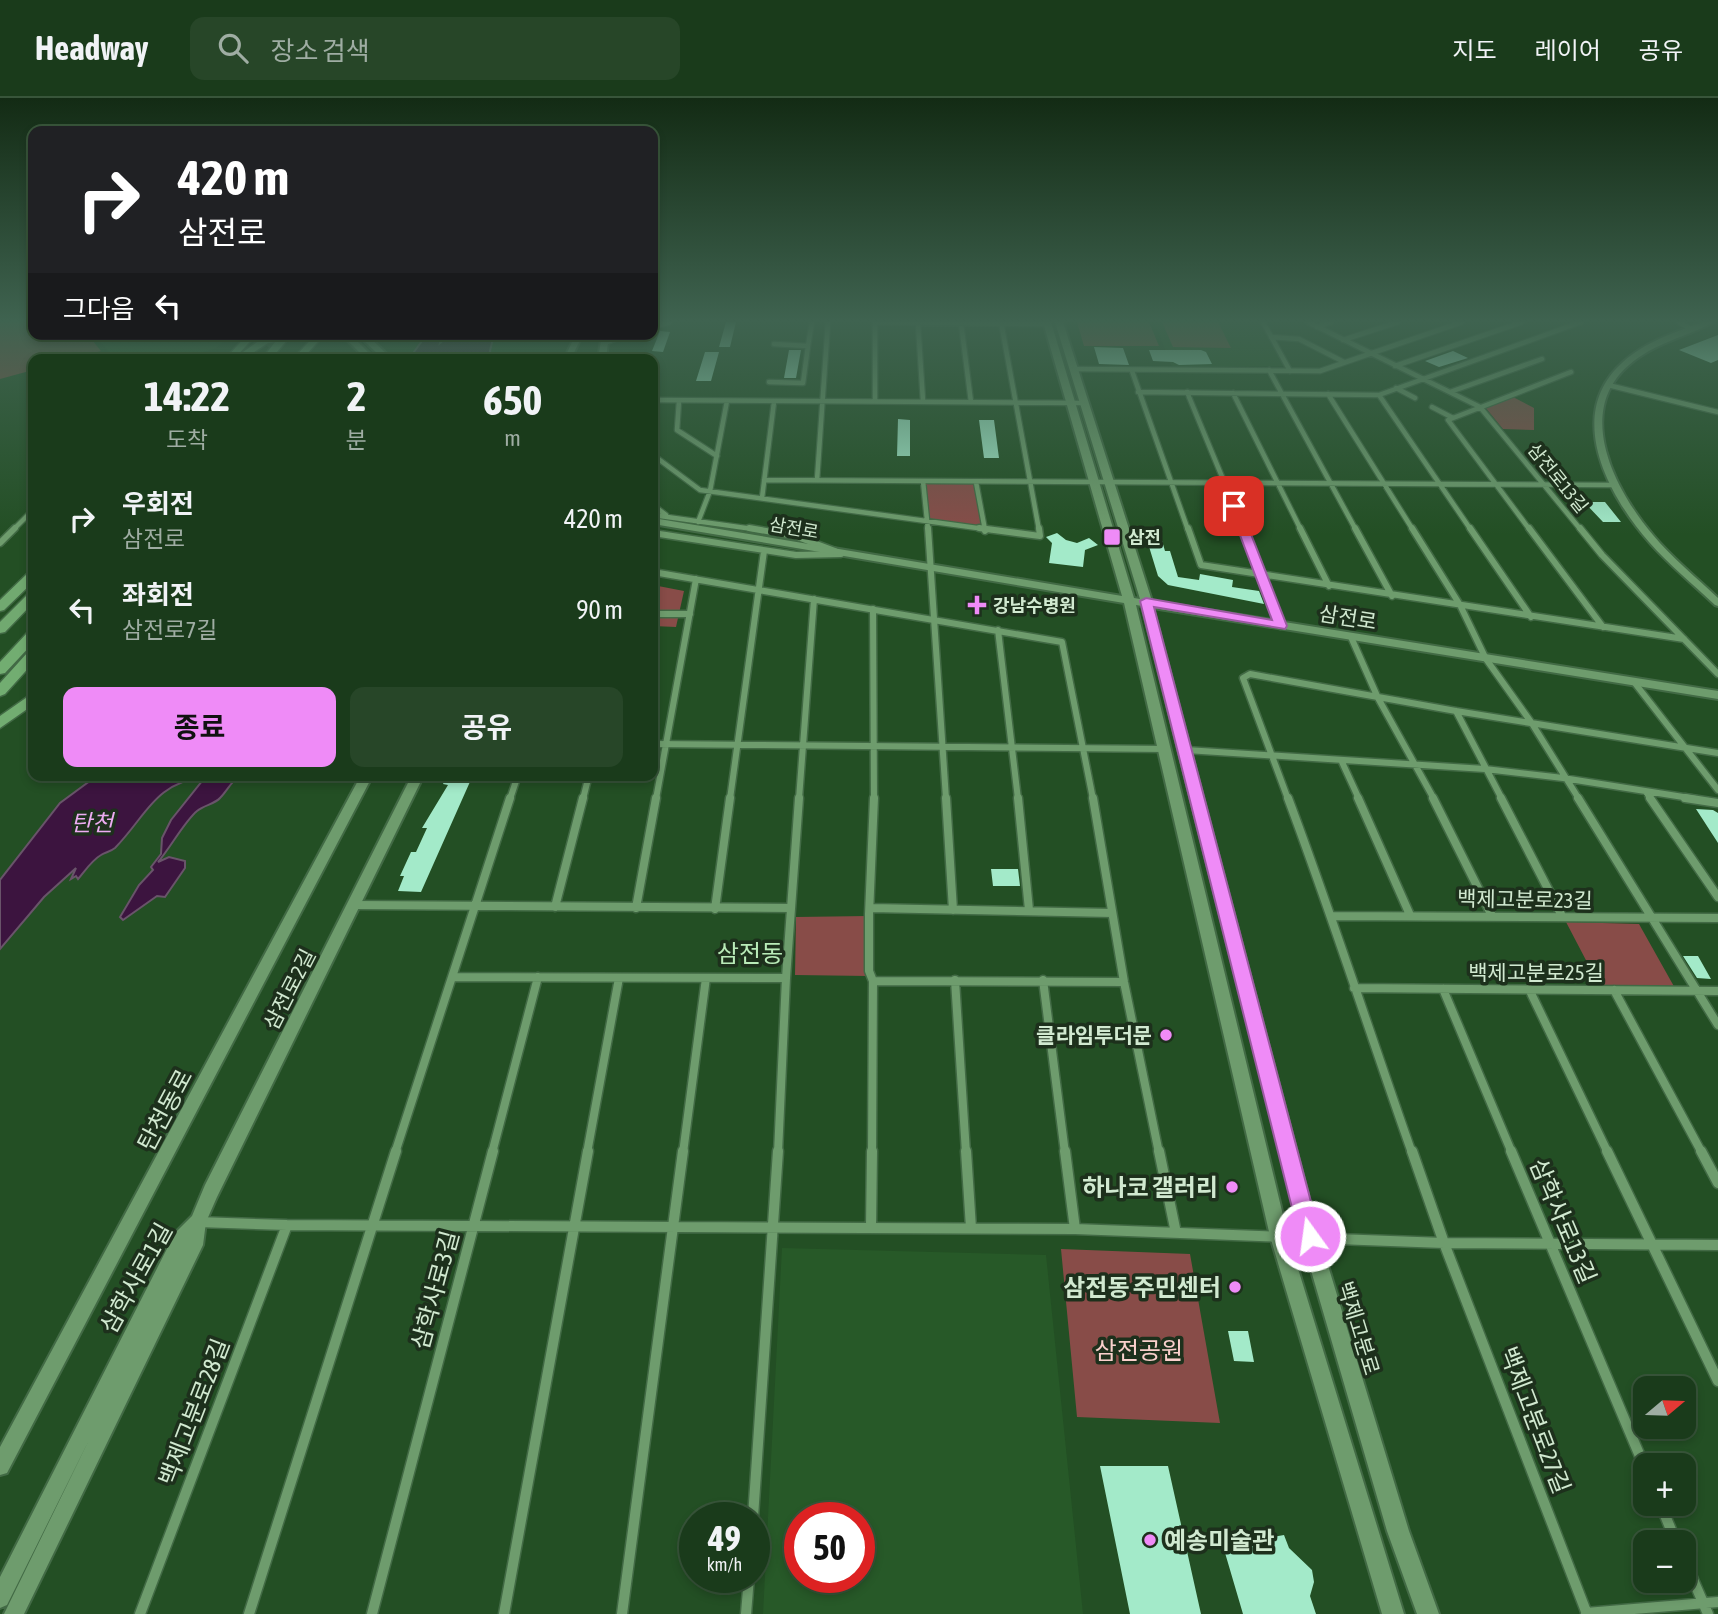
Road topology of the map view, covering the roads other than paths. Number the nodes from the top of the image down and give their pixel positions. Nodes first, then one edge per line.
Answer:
1 (1138, 392) edge
2 (1187, 392) edge
3 (824, 393) edge
4 (875, 393) edge
5 (922, 393) edge
6 (970, 393) edge
7 (1014, 393) edge
8 (1073, 393) edge
9 (1075, 393) edge
10 (1221, 393) edge
11 (1233, 393) junction
12 (1282, 393) junction
13 (1384, 393) edge
14 (1405, 393) edge
15 (1451, 393) edge
16 (1517, 393) edge
17 (1605, 393) edge
18 (1640, 393) edge
19 (1328, 394) junction
20 (1378, 395) junction
21 (1415, 398) dead end
22 (658, 400) edge
23 (679, 401) junction
24 (727, 401) junction
25 (823, 401) junction
26 (875, 401) junction
27 (923, 401) junction
28 (774, 402) junction
29 (971, 402) junction
30 (1016, 403) junction
31 (1076, 403) junction
32 (1432, 407) dead end
33 (1480, 407) junction
34 (1718, 412) edge
35 (1453, 418) junction
36 (716, 456) junction
37 (658, 459) edge
38 (764, 480) junction
39 (817, 480) junction
40 (923, 481) junction
41 (976, 482) junction
42 (1171, 482) junction
43 (1225, 482) junction
44 (1278, 482) junction
45 (1030, 483) junction
46 (1100, 483) junction
47 (1330, 483) junction
48 (1384, 483) junction
49 (1439, 483) junction
50 (1496, 484) junction
51 (1545, 484) junction
52 (1614, 485) junction
53 (710, 491) junction
54 (762, 498) junction
55 (658, 509) edge
56 (28, 515) edge
57 (658, 516) edge
58 (669, 518) junction
59 (928, 521) junction
60 (658, 522) edge
61 (698, 522) junction
62 (985, 531) junction
63 (658, 536) edge
64 (0, 543) edge
65 (764, 551) junction
66 (842, 554) junction
67 (930, 569) junction
68 (658, 573) edge
69 (1263, 575) junction
70 (696, 579) junction
71 (28, 580) edge
72 (1329, 586) junction
73 (757, 589) junction
74 (1392, 596) junction
75 (814, 599) junction
76 (1128, 600) junction
77 (28, 601) edge
78 (1146, 601) junction
79 (1718, 603) edge
80 (1460, 605) junction
81 (0, 607) edge
82 (873, 609) junction
83 (658, 614) edge
84 (690, 614) junction
85 (1531, 617) junction
86 (935, 620) junction
87 (1280, 626) junction
88 (1603, 627) junction
89 (0, 629) edge
90 (998, 630) junction
91 (1351, 637) junction
92 (1684, 639) junction
93 (28, 640) edge
94 (1486, 659) junction
95 (28, 660) edge
96 (0, 670) edge
97 (1718, 674) edge
98 (1634, 682) junction
99 (0, 691) edge
100 (1718, 695) edge
101 (1378, 698) junction
102 (28, 702) edge
103 (1456, 711) junction
104 (1531, 722) junction
105 (0, 723) edge
106 (658, 744) edge
107 (667, 744) junction
108 (737, 744) junction
109 (804, 744) junction
110 (875, 745) junction
111 (942, 745) junction
112 (1013, 746) junction
113 (1084, 746) junction
114 (1685, 747) junction
115 (1165, 749) junction
116 (1186, 750) junction
117 (1718, 753) edge
118 (1272, 756) junction
119 (1342, 762) junction
120 (1417, 766) junction
121 (1485, 769) junction
122 (1563, 778) junction
123 (364, 781) edge
124 (415, 781) edge
125 (516, 781) edge
126 (587, 781) edge
127 (1718, 790) edge
128 (1646, 792) junction
129 (1718, 803) edge
130 (1718, 897) edge
131 (354, 905) junction
132 (474, 905) junction
133 (555, 907) junction
134 (636, 908) junction
135 (791, 908) junction
136 (871, 908) junction
137 (715, 909) junction
138 (953, 910) junction
139 (1029, 910) junction
140 (1112, 913) junction
141 (1410, 915) junction
142 (1332, 916) junction
143 (1492, 916) junction
144 (1562, 916) junction
145 (1718, 918) edge
146 (1653, 919) junction
147 (453, 976) junction
148 (538, 977) junction
149 (619, 978) junction
150 (706, 978) junction
151 (786, 978) junction
152 (955, 979) junction
153 (1043, 980) junction
154 (873, 981) junction
155 (1124, 982) junction
156 (1354, 988) junction
157 (1443, 989) junction
158 (1529, 989) junction
159 (1614, 990) junction
160 (1698, 991) junction
161 (1718, 991) edge
162 (1718, 1025) edge
163 (1718, 1183) edge
164 (198, 1222) junction
165 (287, 1225) junction
166 (374, 1225) junction
167 (473, 1225) junction
168 (573, 1226) junction
169 (774, 1227) junction
170 (871, 1227) junction
171 (673, 1228) junction
172 (971, 1228) junction
173 (1075, 1229) junction
174 (1175, 1233) junction
175 (1279, 1236) junction
176 (1310, 1236) junction
177 (1444, 1243) junction
178 (1550, 1244) junction
179 (1651, 1245) junction
180 (1718, 1245) edge
181 (1718, 1381) edge
182 (1639, 1453) edge
183 (0, 1466) edge
184 (754, 1502) edge
185 (1696, 1588) edge
186 (748, 1593) edge
187 (0, 1598) edge
188 (1718, 1602) edge
189 (1705, 1609) edge
190 (1587, 1613) edge
191 (14, 1614) edge
192 (140, 1614) edge
193 (249, 1614) edge
194 (372, 1614) edge
195 (504, 1614) edge
196 (622, 1614) edge
197 (746, 1614) edge
198 (1393, 1614) edge
199 (1428, 1614) edge

1 - 42 street
2 - 43 street
3 - 25 street
4 - 26 street
5 - 27 street
6 - 29 street
7 - 30 street
8 - 31 main road, 백제고분로
9 - 31 main road, 백제고분로
10 - 11 street
11 - 12 street
11 - 44 street
12 - 19 street
12 - 47 street
13 - 20 street
14 - 21 street
15 - 33 street, 삼전로13길
16 - 33 street
17 - 52 street
18 - 34 street
19 - 20 street
19 - 48 street
20 - 49 street
22 - 23 street
23 - 24 street
23 - 36 street
24 - 28 street
24 - 36 street
25 - 26 street
25 - 28 street
25 - 39 street
26 - 27 street
27 - 29 street
28 - 38 street
29 - 30 street
30 - 31 street
30 - 45 street
31 - 46 main road, 백제고분로
32 - 35 street
33 - 35 street
33 - 51 street, 삼전로13길
35 - 50 street
36 - 53 street
37 - 53 street
38 - 39 street
38 - 54 street
39 - 40 street
40 - 41 street
40 - 59 street
41 - 45 street
41 - 62 street
42 - 43 street
42 - 46 street
42 - 69 street
43 - 44 street
43 - 69 street
44 - 47 street
44 - 72 street
45 - 46 street
45 - 62 street
46 - 76 main road, 백제고분로
46 - 78 main road, 백제고분로
47 - 48 street
47 - 74 street
48 - 49 street
48 - 80 street
49 - 50 street
49 - 85 street
50 - 51 street
50 - 88 street
51 - 52 street
51 - 92 street, 삼전로13길
52 - 79 street
53 - 54 street
53 - 61 street
54 - 59 street
55 - 58 street
56 - 64 street
57 - 58 street
58 - 61 street
59 - 62 street
59 - 67 street
60 - 66 main road, 삼전로
61 - 66 street
63 - 65 street
65 - 66 street
65 - 73 street
66 - 67 main road, 삼전로
67 - 76 main road, 삼전로
67 - 86 street
68 - 70 street
69 - 72 street
69 - 87 street
70 - 73 street
70 - 84 street
71 - 81 main road
72 - 74 street
73 - 75 street
73 - 108 street
74 - 80 street
75 - 82 street
75 - 109 street
76 - 78 main road, 삼전로
76 - 115 main road, 백제고분로
77 - 89 main road
78 - 87 main road, 삼전로
78 - 116 main road, 백제고분로
80 - 85 street
80 - 94 street
82 - 86 street
82 - 110 street
83 - 84 street
84 - 107 street
85 - 88 street
86 - 90 street
86 - 111 street
87 - 91 main road, 삼전로
88 - 92 street
90 - 112 street
90 - 113 street
91 - 94 main road, 삼전로
91 - 101 street
92 - 97 street, 삼전로13길
93 - 96 highway
94 - 98 main road, 삼전로
94 - 104 street
95 - 99 highway
98 - 100 main road, 삼전로
98 - 114 street
101 - 103 street
101 - 118 street, 백제고분로27길
101 - 120 street
102 - 105 highway
103 - 104 street
103 - 121 street
104 - 114 street
104 - 122 street
106 - 107 street
107 - 108 street
107 - 134 street
108 - 109 street
108 - 137 street
109 - 110 street
109 - 135 street
110 - 111 street
110 - 136 street
111 - 112 street
111 - 138 street
112 - 113 street
112 - 139 street
113 - 115 street
113 - 140 street
114 - 117 street
114 - 127 street
115 - 175 main road, 백제고분로
116 - 118 street
116 - 176 main road, 백제고분로
118 - 119 street
118 - 142 street, 백제고분로27길
119 - 120 street
119 - 141 street
120 - 121 street
120 - 143 street
121 - 122 street
121 - 144 street
122 - 128 street
122 - 146 street
123 - 183 street, 탄천동로
124 - 131 street, 삼전로2길
125 - 132 street
126 - 133 street
128 - 129 street
128 - 130 street
131 - 132 street
131 - 164 street, 삼전로2길
132 - 133 street
132 - 147 street
133 - 134 street
134 - 137 street
135 - 137 street
135 - 151 street
136 - 138 street
136 - 154 street
138 - 139 street
139 - 140 street
140 - 155 street
141 - 142 street, 백제고분로23길
141 - 143 street, 백제고분로23길
142 - 156 street, 백제고분로27길
143 - 144 street, 백제고분로23길
144 - 146 street, 백제고분로23길
145 - 146 street, 백제고분로23길
146 - 160 street
147 - 148 street
147 - 166 street
148 - 149 street
148 - 167 street, 삼학사로3길
149 - 150 street
149 - 168 street
150 - 151 street
150 - 171 street
151 - 169 street
152 - 153 street
152 - 154 street
152 - 172 street
153 - 155 street
153 - 173 street
154 - 170 street
155 - 174 street
156 - 157 street, 백제고분로25길
156 - 177 street, 백제고분로27길
157 - 158 street, 백제고분로25길
157 - 178 street, 삼학사로13길
158 - 159 street, 백제고분로25길
158 - 179 street
159 - 160 street, 백제고분로25길
159 - 163 street
160 - 161 street, 백제고분로25길
160 - 162 street
164 - 165 street
164 - 187 street, 삼학사로1길
164 - 191 street, 삼학사로1길
165 - 166 street
165 - 192 street, 백제고분로28길
166 - 167 street
166 - 193 street
167 - 168 street
167 - 194 street, 삼학사로3길
168 - 171 street
168 - 195 street
169 - 170 street
169 - 171 street
169 - 184 street
170 - 172 street
171 - 196 street
172 - 173 street
173 - 174 street
174 - 175 street
175 - 176 street
175 - 198 main road, 백제고분로
176 - 177 street
176 - 199 main road, 백제고분로
177 - 178 street
177 - 190 street, 백제고분로27길
178 - 179 street
178 - 182 street, 삼학사로13길
179 - 180 street
179 - 181 street
185 - 189 street
186 - 197 street
188 - 189 street
189 - 190 street

